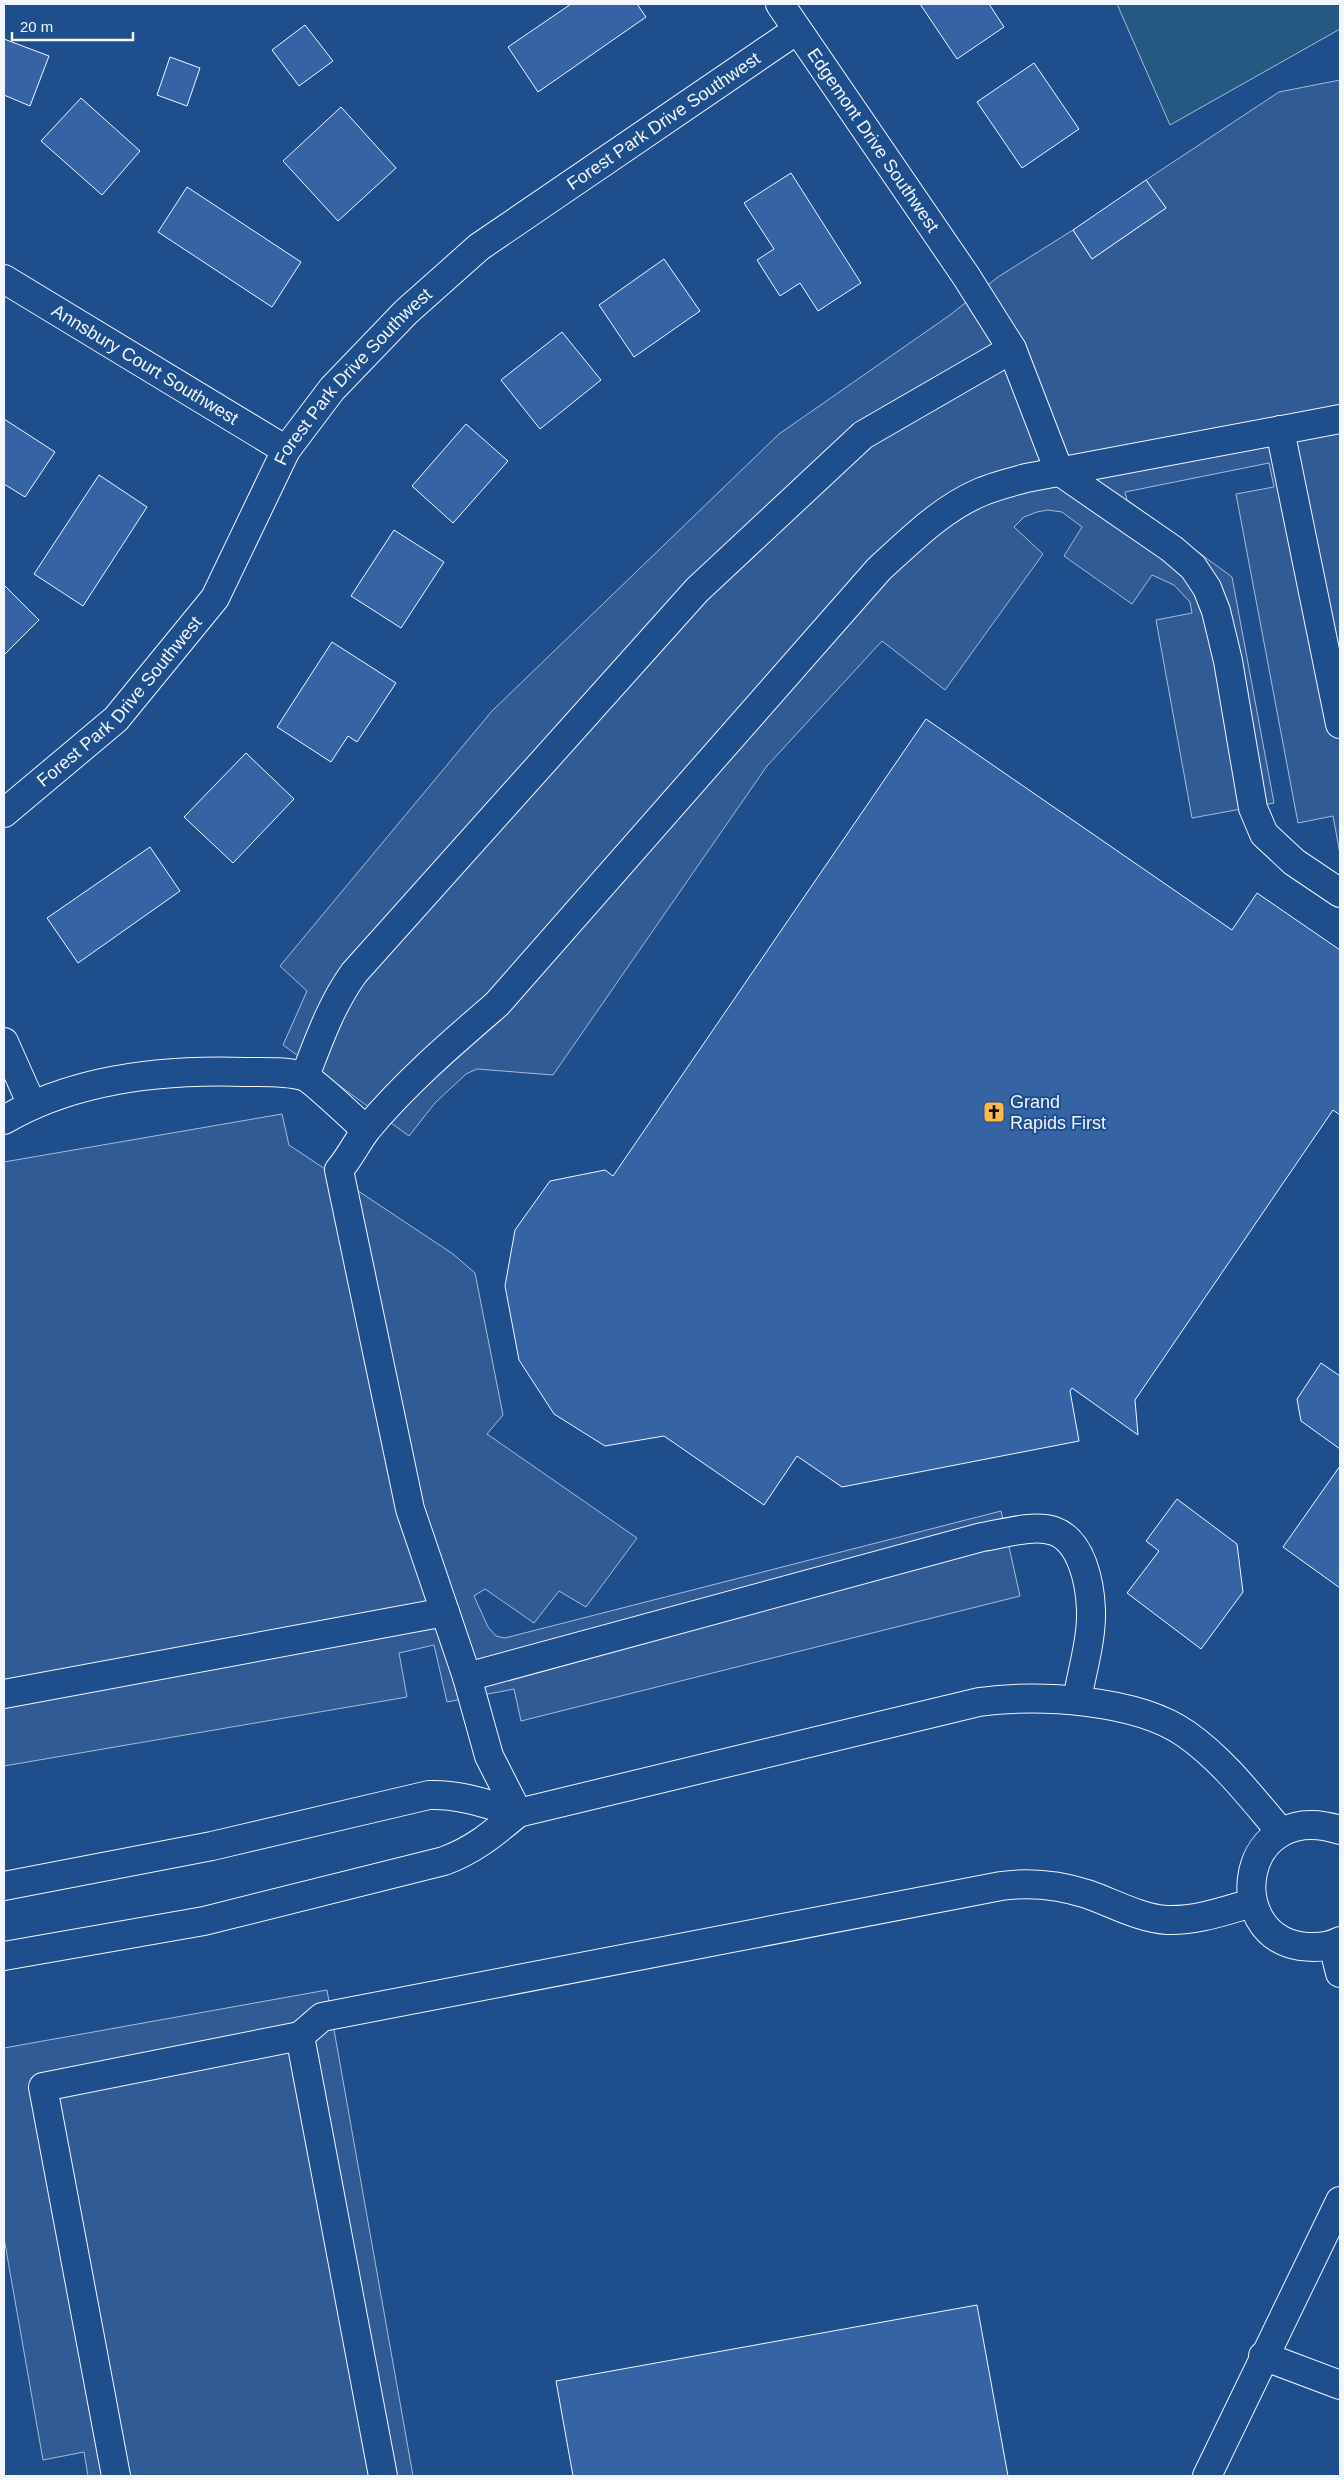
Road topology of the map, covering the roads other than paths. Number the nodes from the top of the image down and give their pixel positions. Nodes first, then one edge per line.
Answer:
1 (780, 4) edge
2 (797, 30) junction
3 (4, 279) edge
4 (1012, 349) junction
5 (1340, 419) edge
6 (1280, 430) junction
7 (286, 450) junction
8 (1059, 471) junction
9 (1340, 724) edge
10 (4, 813) edge
11 (1340, 893) edge
12 (4, 1042) edge
13 (305, 1076) junction
14 (32, 1105) junction
15 (4, 1120) edge
16 (366, 1130) junction
17 (445, 1612) junction
18 (467, 1677) junction
19 (4, 1694) edge
20 (1077, 1700) junction
21 (518, 1812) junction
22 (1340, 1830) edge
23 (1281, 1832) junction
24 (4, 1886) edge
25 (1252, 1903) junction
26 (1337, 1943) edge
27 (4, 1956) edge
28 (1340, 1973) edge
29 (300, 2036) junction
30 (1340, 2201) edge
31 (1264, 2356) junction
32 (1340, 2385) edge
33 (116, 2476) edge
34 (383, 2476) edge
35 (1208, 2476) edge

1 - 2 street, Edgemont Drive Southwest
2 - 4 street, Edgemont Drive Southwest
2 - 7 street, Forest Park Drive Southwest
3 - 7 street, Annsbury Court Southwest
4 - 8 street, Edgemont Drive Southwest
4 - 13 street
5 - 6 street
6 - 8 street
6 - 9 street
7 - 10 street, Forest Park Drive Southwest
8 - 11 street
8 - 16 street
12 - 14 street
13 - 14 street
13 - 16 street
14 - 15 street
16 - 17 street
17 - 18 street
17 - 19 street
18 - 20 street
18 - 21 street
20 - 21 street
20 - 23 street
21 - 24 street
21 - 27 street
22 - 23 street
23 - 25 street
25 - 26 street
25 - 29 street
26 - 28 street
29 - 33 street
29 - 34 street
30 - 31 street
31 - 32 street
31 - 35 street

